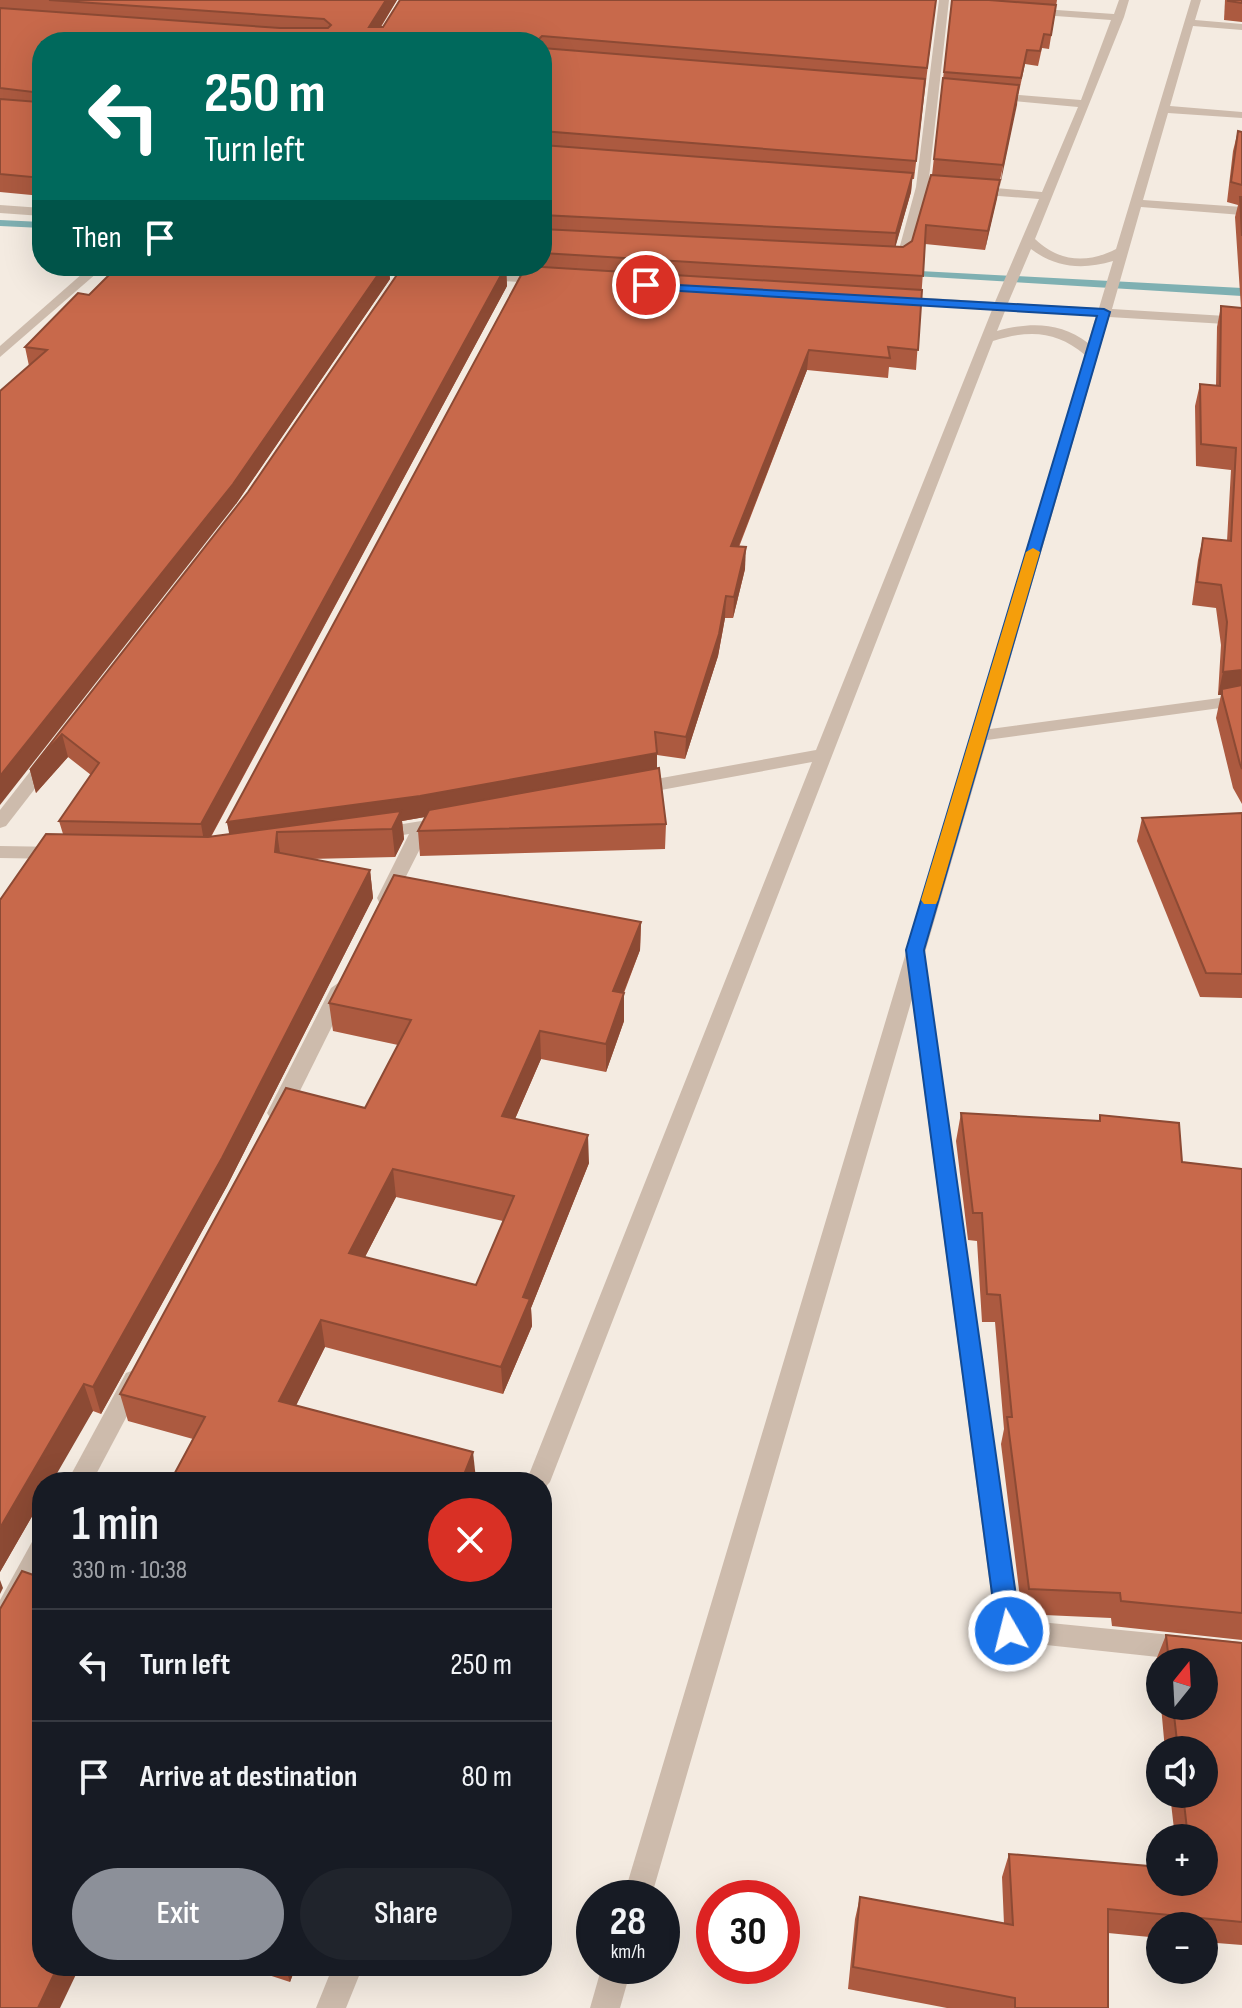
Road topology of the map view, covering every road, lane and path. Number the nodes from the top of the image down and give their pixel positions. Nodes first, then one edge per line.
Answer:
1 (1124, 0) edge
2 (1196, 0) edge
3 (944, 2) edge
4 (929, 3) edge
5 (958, 5) edge
6 (1016, 10) edge
7 (1119, 17) junction
8 (1189, 23) junction
9 (1242, 27) edge
10 (918, 90) edge
11 (934, 91) junction
12 (949, 92) edge
13 (979, 95) edge
14 (1085, 104) junction
15 (1164, 109) junction
16 (1242, 115) edge
17 (907, 185) edge
18 (922, 187) junction
19 (938, 188) edge
20 (953, 189) edge
21 (1045, 196) junction
22 (1136, 203) junction
23 (0, 209) edge
24 (32, 211) edge
25 (1242, 211) edge
26 (1027, 239) junction
27 (1121, 252) junction
28 (872, 259) edge
29 (88, 276) edge
30 (462, 276) edge
31 (568, 281) edge
32 (880, 299) edge
33 (1000, 306) junction
34 (1104, 312) junction
35 (1242, 321) edge
36 (987, 338) junction
37 (0, 353) edge
38 (1092, 354) junction
39 (1242, 700) edge
40 (978, 736) junction
41 (59, 747) edge
42 (825, 754) junction
43 (608, 793) edge
44 (469, 819) edge
45 (0, 822) edge
46 (422, 827) junction
47 (362, 835) edge
48 (0, 852) edge
49 (76, 854) edge
50 (373, 924) edge
51 (915, 950) junction
52 (352, 966) edge
53 (268, 1133) edge
54 (148, 1356) edge
55 (84, 1472) edge
56 (542, 1472) edge
57 (32, 1566) edge
58 (0, 1625) edge
59 (1242, 1654) edge
60 (642, 1880) edge
61 (344, 1976) edge
62 (612, 1984) edge
63 (331, 2008) edge
64 (605, 2008) edge

1 - 7 street
2 - 8 street
3 - 4 street
3 - 5 street
3 - 11 street
6 - 7 street
7 - 14 street
8 - 9 street
8 - 15 street
10 - 11 street
11 - 12 street
11 - 18 street
13 - 14 street
14 - 21 street
15 - 16 street
15 - 22 street
17 - 18 street
18 - 19 street
18 - 28 street
20 - 21 street
21 - 26 street
22 - 25 street
22 - 27 street
23 - 24 street
26 - 27 street
26 - 33 street
27 - 34 street
29 - 37 street
30 - 31 street
32 - 33 street
33 - 34 street
33 - 36 street
34 - 35 street
34 - 38 street
36 - 38 street
36 - 42 street
38 - 40 street
39 - 40 street
40 - 51 street
41 - 45 street
42 - 43 street
42 - 56 street
44 - 46 street
46 - 47 street
46 - 50 street
48 - 49 street
51 - 59 street
51 - 60 street
52 - 53 street
54 - 55 street
57 - 58 street
61 - 63 street
62 - 64 street

